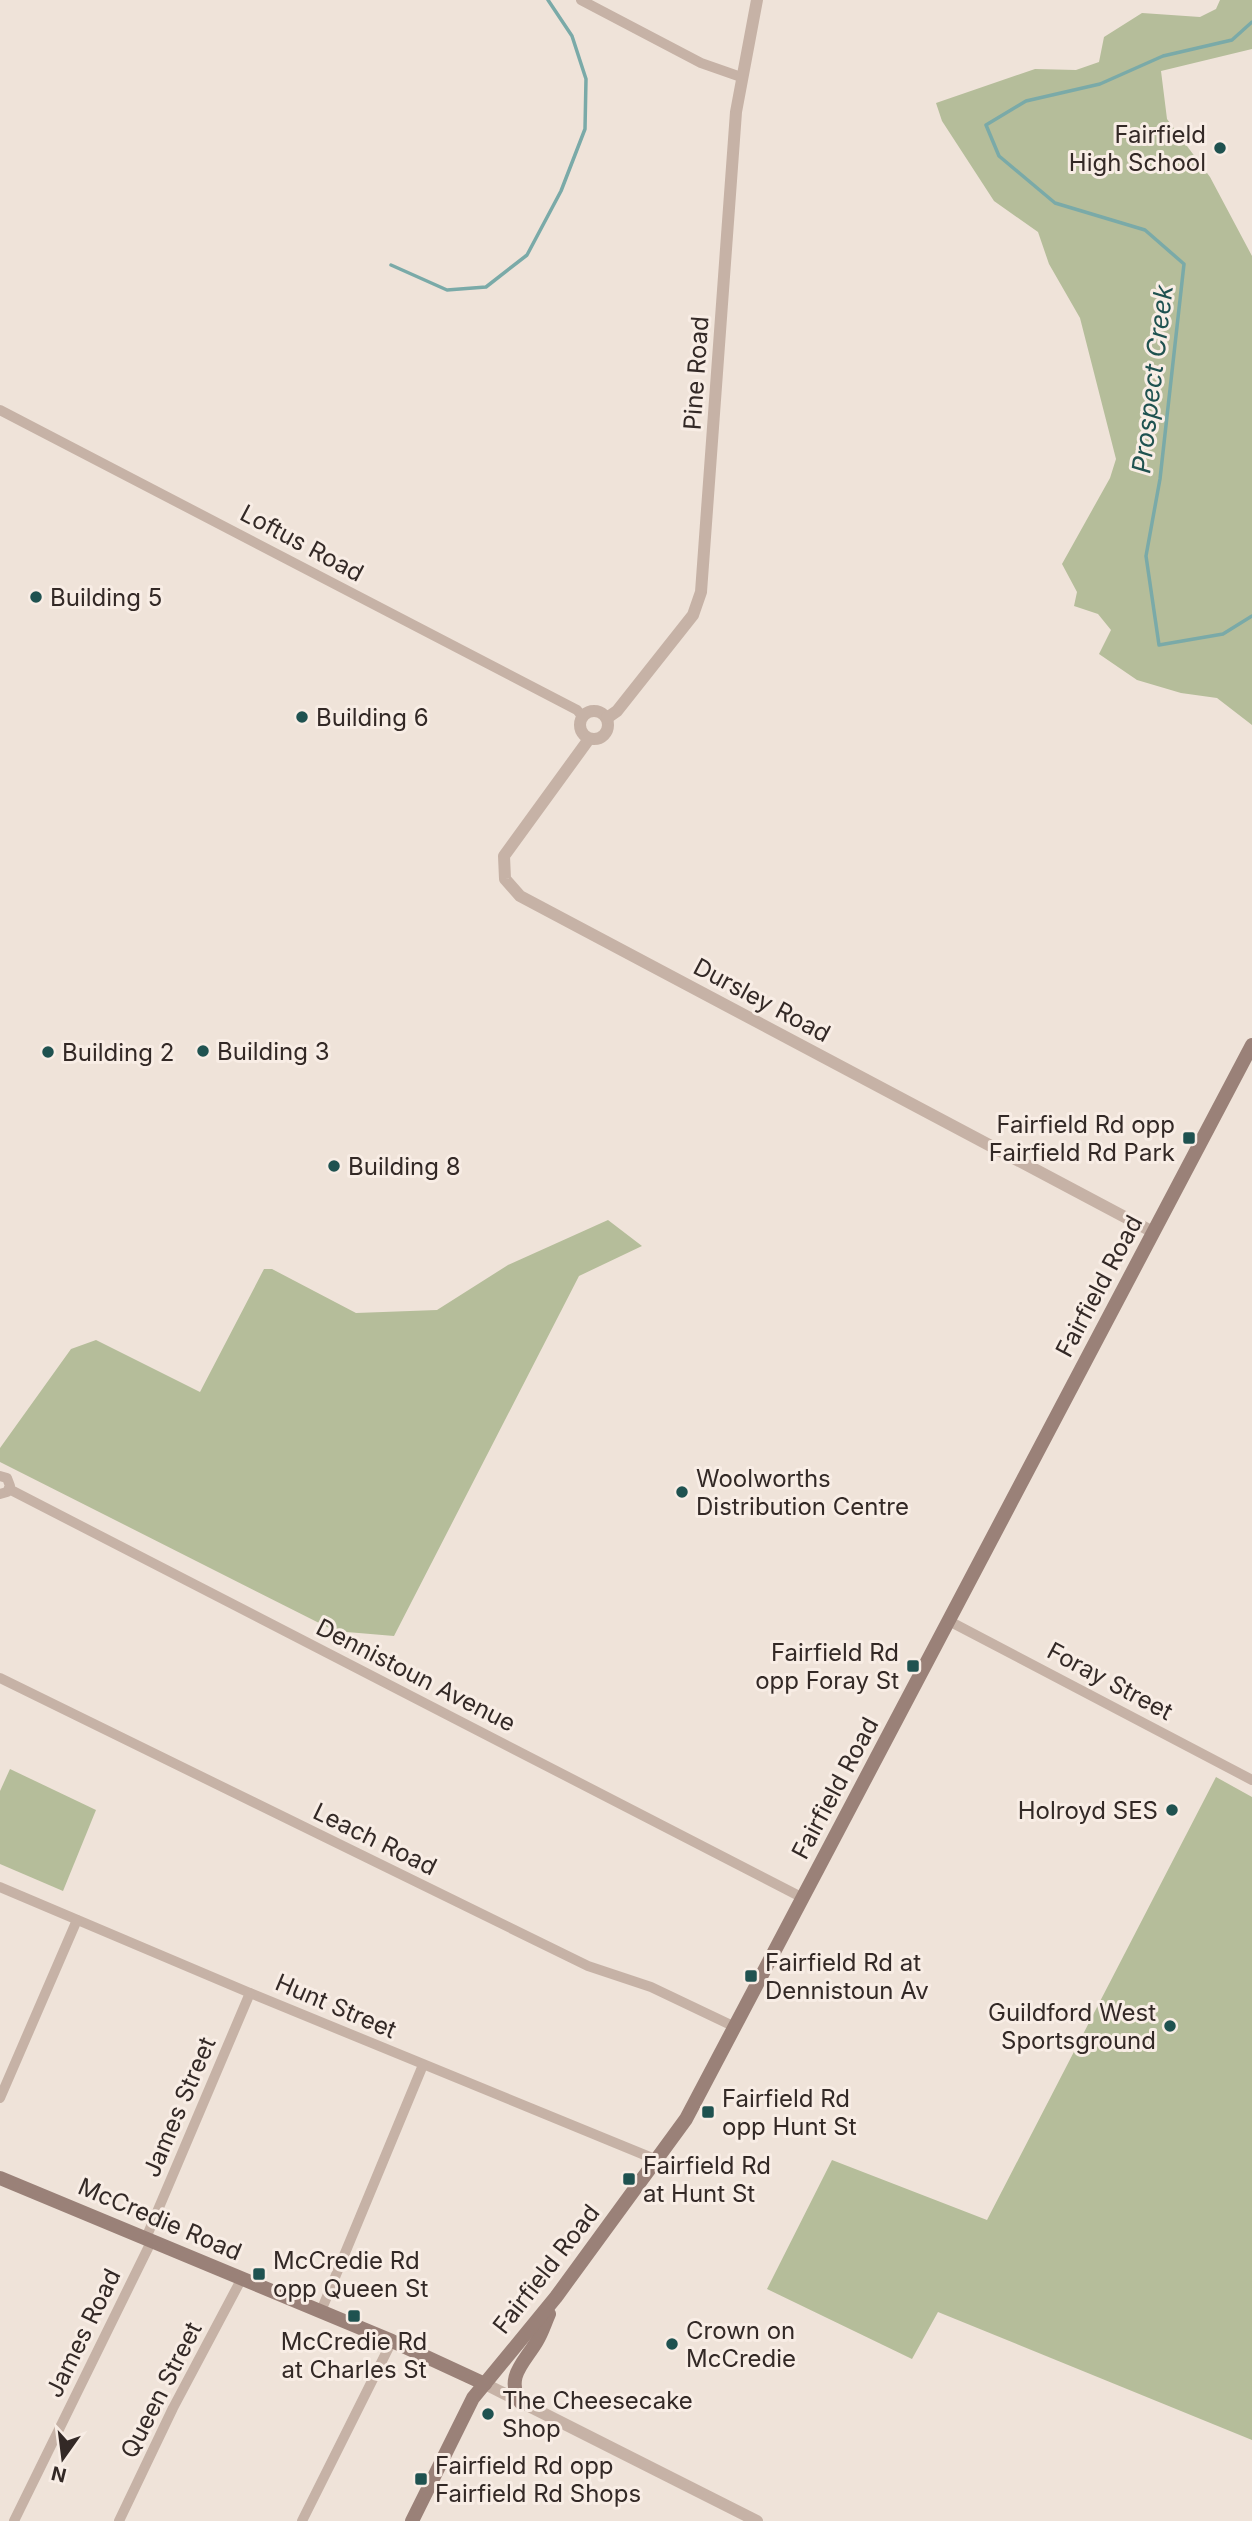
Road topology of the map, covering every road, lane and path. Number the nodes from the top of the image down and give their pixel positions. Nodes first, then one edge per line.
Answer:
1 (581, 0) edge
2 (757, 0) edge
3 (741, 77) junction
4 (0, 410) edge
5 (582, 716) junction
6 (607, 718) junction
7 (589, 739) junction
8 (1252, 1045) edge
9 (1153, 1232) junction
10 (0, 1476) edge
11 (5, 1492) edge
12 (949, 1621) junction
13 (0, 1678) edge
14 (1252, 1780) edge
15 (0, 1887) edge
16 (803, 1898) junction
17 (77, 1920) junction
18 (250, 1993) junction
19 (736, 2027) junction
20 (423, 2065) junction
21 (0, 2098) edge
22 (657, 2160) junction
23 (1, 2181) edge
24 (149, 2239) junction
25 (242, 2278) junction
26 (556, 2297) junction
27 (321, 2311) junction
28 (392, 2341) junction
29 (485, 2384) junction
30 (521, 2403) junction
31 (15, 2521) edge
32 (119, 2521) edge
33 (302, 2521) edge
34 (412, 2521) edge
35 (757, 2521) edge

1 - 3 street
2 - 3 street, Pine Road
3 - 6 street, Pine Road
4 - 5 street, Loftus Road
5 - 6 street
5 - 7 street
6 - 7 street
7 - 9 street, Dursley Road
8 - 9 main road, Fairfield Road
9 - 12 main road, Fairfield Road
10 - 11 street
11 - 16 street, Dennistoun Avenue
12 - 14 street, Foray Street
12 - 16 main road, Fairfield Road
13 - 19 street, Leach Road
15 - 17 street, Hunt Street
16 - 19 main road, Fairfield Road
17 - 18 street, Hunt Street
17 - 21 street
18 - 20 street, Hunt Street
18 - 24 street, James Street
19 - 22 main road, Fairfield Road
20 - 22 street, Hunt Street
20 - 27 street
22 - 26 main road, Fairfield Road
23 - 24 main road, McCredie Road
24 - 25 main road, McCredie Road
24 - 31 street, James Road
25 - 27 main road, McCredie Road
25 - 32 street, Queen Street
26 - 29 main road, Fairfield Road
26 - 30 main road
27 - 28 main road, McCredie Road
28 - 29 main road, McCredie Road
28 - 33 street
29 - 30 street, McCredie Road
29 - 34 main road, Fairfield Road
30 - 35 street, McCredie Road

